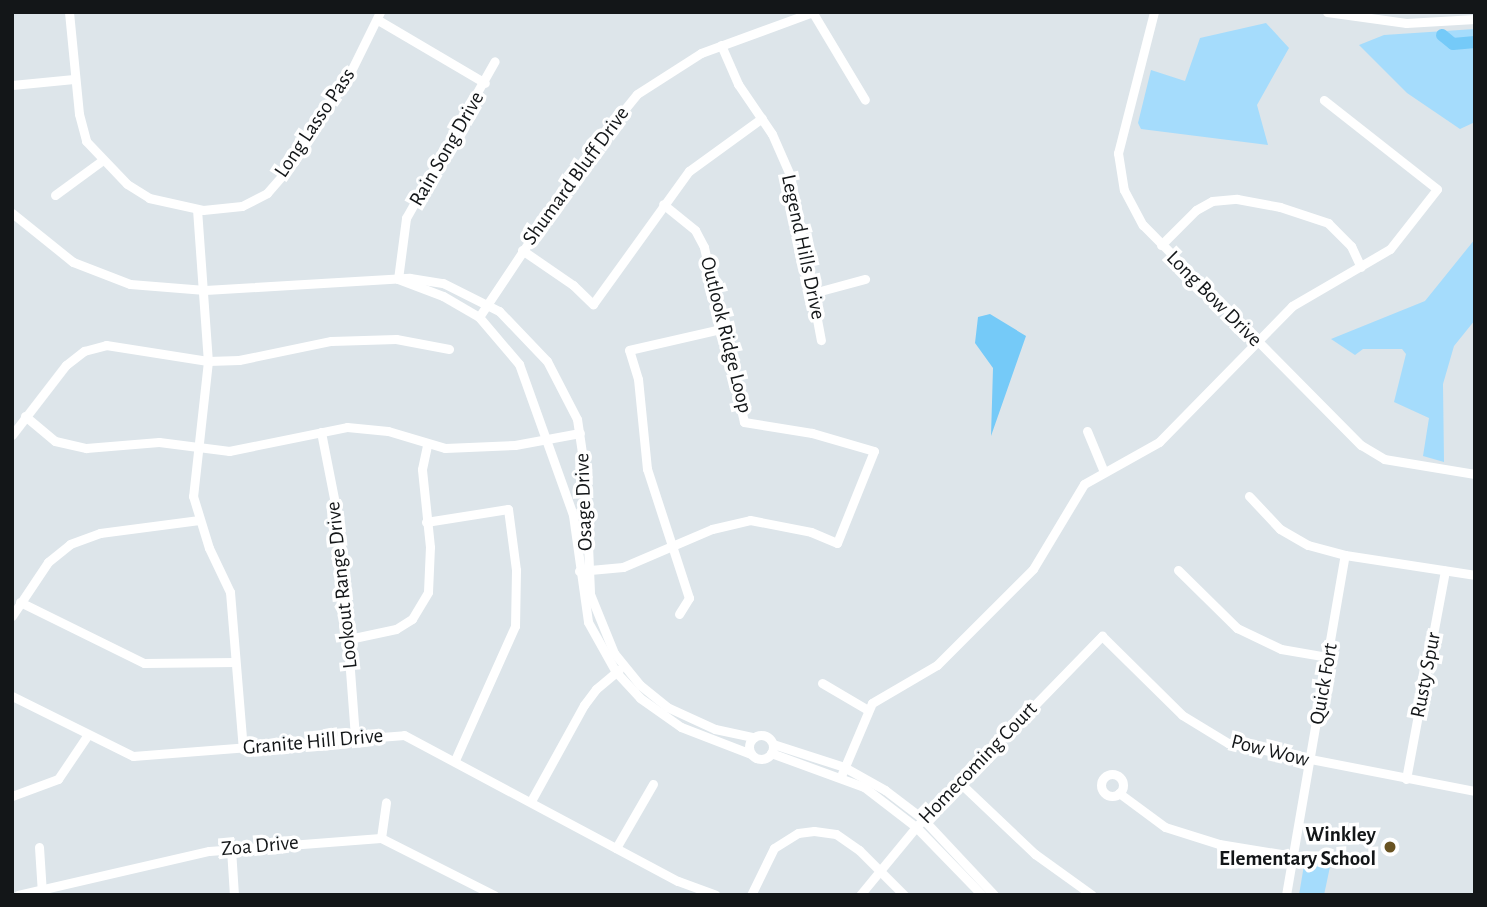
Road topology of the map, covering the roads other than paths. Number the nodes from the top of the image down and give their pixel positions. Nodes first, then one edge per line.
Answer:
1 (69, 12) edge
2 (1154, 12) edge
3 (1327, 12) edge
4 (813, 13) edge
5 (379, 16) edge
6 (1475, 19) edge
7 (721, 45) junction
8 (495, 61) dead end
9 (74, 79) junction
10 (485, 83) junction
11 (12, 85) edge
12 (865, 100) dead end
13 (1324, 100) dead end
14 (762, 118) junction
15 (103, 160) junction
16 (55, 195) dead end
17 (663, 204) junction
18 (197, 209) junction
19 (12, 213) edge
20 (1161, 245) junction
21 (522, 250) junction
22 (1361, 267) junction
23 (398, 279) junction
24 (865, 279) dead end
25 (205, 290) junction
26 (813, 293) junction
27 (488, 303) junction
28 (479, 317) junction
29 (724, 328) junction
30 (821, 340) dead end
31 (1258, 342) junction
32 (449, 349) dead end
33 (208, 361) junction
34 (25, 416) junction
35 (1087, 431) dead end
36 (321, 432) junction
37 (580, 433) junction
38 (12, 435) edge
39 (544, 439) junction
40 (427, 445) junction
41 (197, 449) junction
42 (1104, 472) junction
43 (1475, 474) edge
44 (1249, 496) dead end
45 (199, 520) junction
46 (426, 522) junction
47 (672, 547) junction
48 (1345, 555) junction
49 (1178, 570) dead end
50 (583, 571) junction
51 (1445, 571) junction
52 (1475, 575) edge
53 (20, 602) junction
54 (679, 614) dead end
55 (12, 616) edge
56 (1102, 636) joint
57 (349, 639) junction
58 (1328, 657) junction
59 (235, 662) junction
60 (620, 669) junction
61 (822, 683) dead end
62 (12, 696) edge
63 (868, 710) junction
64 (87, 736) junction
65 (754, 737) junction
66 (355, 738) junction
67 (243, 749) junction
68 (772, 749) junction
69 (751, 754) junction
70 (455, 760) junction
71 (1310, 762) junction
72 (843, 771) junction
73 (1406, 779) junction
74 (959, 782) junction
75 (653, 784) dead end
76 (1475, 791) edge
77 (1119, 793) dead end
78 (12, 796) edge
79 (531, 801) junction
80 (386, 802) dead end
81 (923, 819) junction
82 (916, 827) junction
83 (381, 838) junction
84 (39, 847) dead end
85 (617, 848) junction
86 (231, 849) junction
87 (1293, 856) junction
88 (879, 866) junction
89 (42, 892) edge
90 (18, 895) edge
91 (234, 895) edge
92 (494, 895) edge
93 (716, 895) edge
94 (751, 895) edge
95 (860, 895) edge
96 (904, 895) edge
97 (982, 895) edge
98 (994, 895) edge
99 (1092, 895) edge
100 (1286, 895) edge

1 - 9 street, Long Lasso Pass
2 - 20 street, Long Bow Drive
3 - 6 street
4 - 7 street, Shumard Bluff Drive
4 - 12 street
5 - 10 street
5 - 18 street, Long Lasso Pass
7 - 14 street, Legend Hills Drive
7 - 21 street, Shumard Bluff Drive
8 - 10 street, Rain Song Drive
9 - 11 street
9 - 15 street, Long Lasso Pass
10 - 23 street, Rain Song Drive
13 - 22 street
14 - 17 street
14 - 26 street, Legend Hills Drive
15 - 16 street
15 - 18 street, Long Lasso Pass
17 - 21 street
17 - 29 street, Outlook Ridge Loop
18 - 25 street
19 - 25 street, Osage Drive
20 - 22 street
20 - 31 street, Long Bow Drive
21 - 27 street, Shumard Bluff Drive
22 - 31 street
23 - 25 street, Osage Drive
23 - 27 street, Osage Drive
23 - 28 street, Osage Drive
24 - 26 street
25 - 33 street
26 - 30 street, Legend Hills Drive
27 - 28 street, Shumard Bluff Drive
27 - 37 street, Osage Drive
28 - 39 street, Osage Drive
29 - 47 street
29 - 47 street, Outlook Ridge Loop
31 - 42 street
31 - 43 street, Long Bow Drive
32 - 33 street
33 - 34 street
33 - 41 street
34 - 38 street
34 - 41 street
35 - 42 street
36 - 40 street
36 - 41 street
36 - 57 street, Lookout Range Drive
37 - 39 street
37 - 50 street, Osage Drive
39 - 40 street
39 - 50 street, Osage Drive
40 - 46 street
41 - 45 street
42 - 63 street
44 - 48 street
45 - 53 street
45 - 59 street
46 - 57 street
46 - 70 street
47 - 50 street
47 - 54 street
48 - 51 street
48 - 58 street, Quick Fort
49 - 58 street
50 - 60 street, Osage Drive
51 - 52 street
51 - 73 street, Rusty Spur
53 - 55 street
53 - 59 street
56 - 71 street, Pow Wow
56 - 74 street, Homecoming Court
57 - 66 street, Lookout Range Drive
58 - 71 street, Quick Fort
59 - 67 street
60 - 65 street, Osage Drive
60 - 69 street, Osage Drive
60 - 79 street
61 - 63 street
62 - 64 street, Granite Hill Drive
63 - 72 street
64 - 67 street, Granite Hill Drive
64 - 78 street
65 - 68 street, Osage Drive
65 - 69 street
66 - 67 street, Granite Hill Drive
66 - 70 street, Granite Hill Drive
68 - 69 street
68 - 72 street
70 - 79 street, Granite Hill Drive
71 - 73 street, Pow Wow
71 - 87 street, Quick Fort
72 - 81 street
72 - 82 street
73 - 76 street, Pow Wow
74 - 81 street, Homecoming Court
74 - 99 street
75 - 85 street
77 - 87 street
79 - 85 street, Granite Hill Drive
80 - 83 street
81 - 82 street, Homecoming Court
81 - 98 street
82 - 88 street, Homecoming Court
82 - 97 street
83 - 86 street, Zoa Drive
83 - 92 street
84 - 89 street
85 - 93 street, Granite Hill Drive
86 - 89 street, Zoa Drive
86 - 91 street
87 - 100 street, Quick Fort
88 - 94 street
88 - 95 street, Homecoming Court
88 - 96 street
89 - 90 street, Zoa Drive

